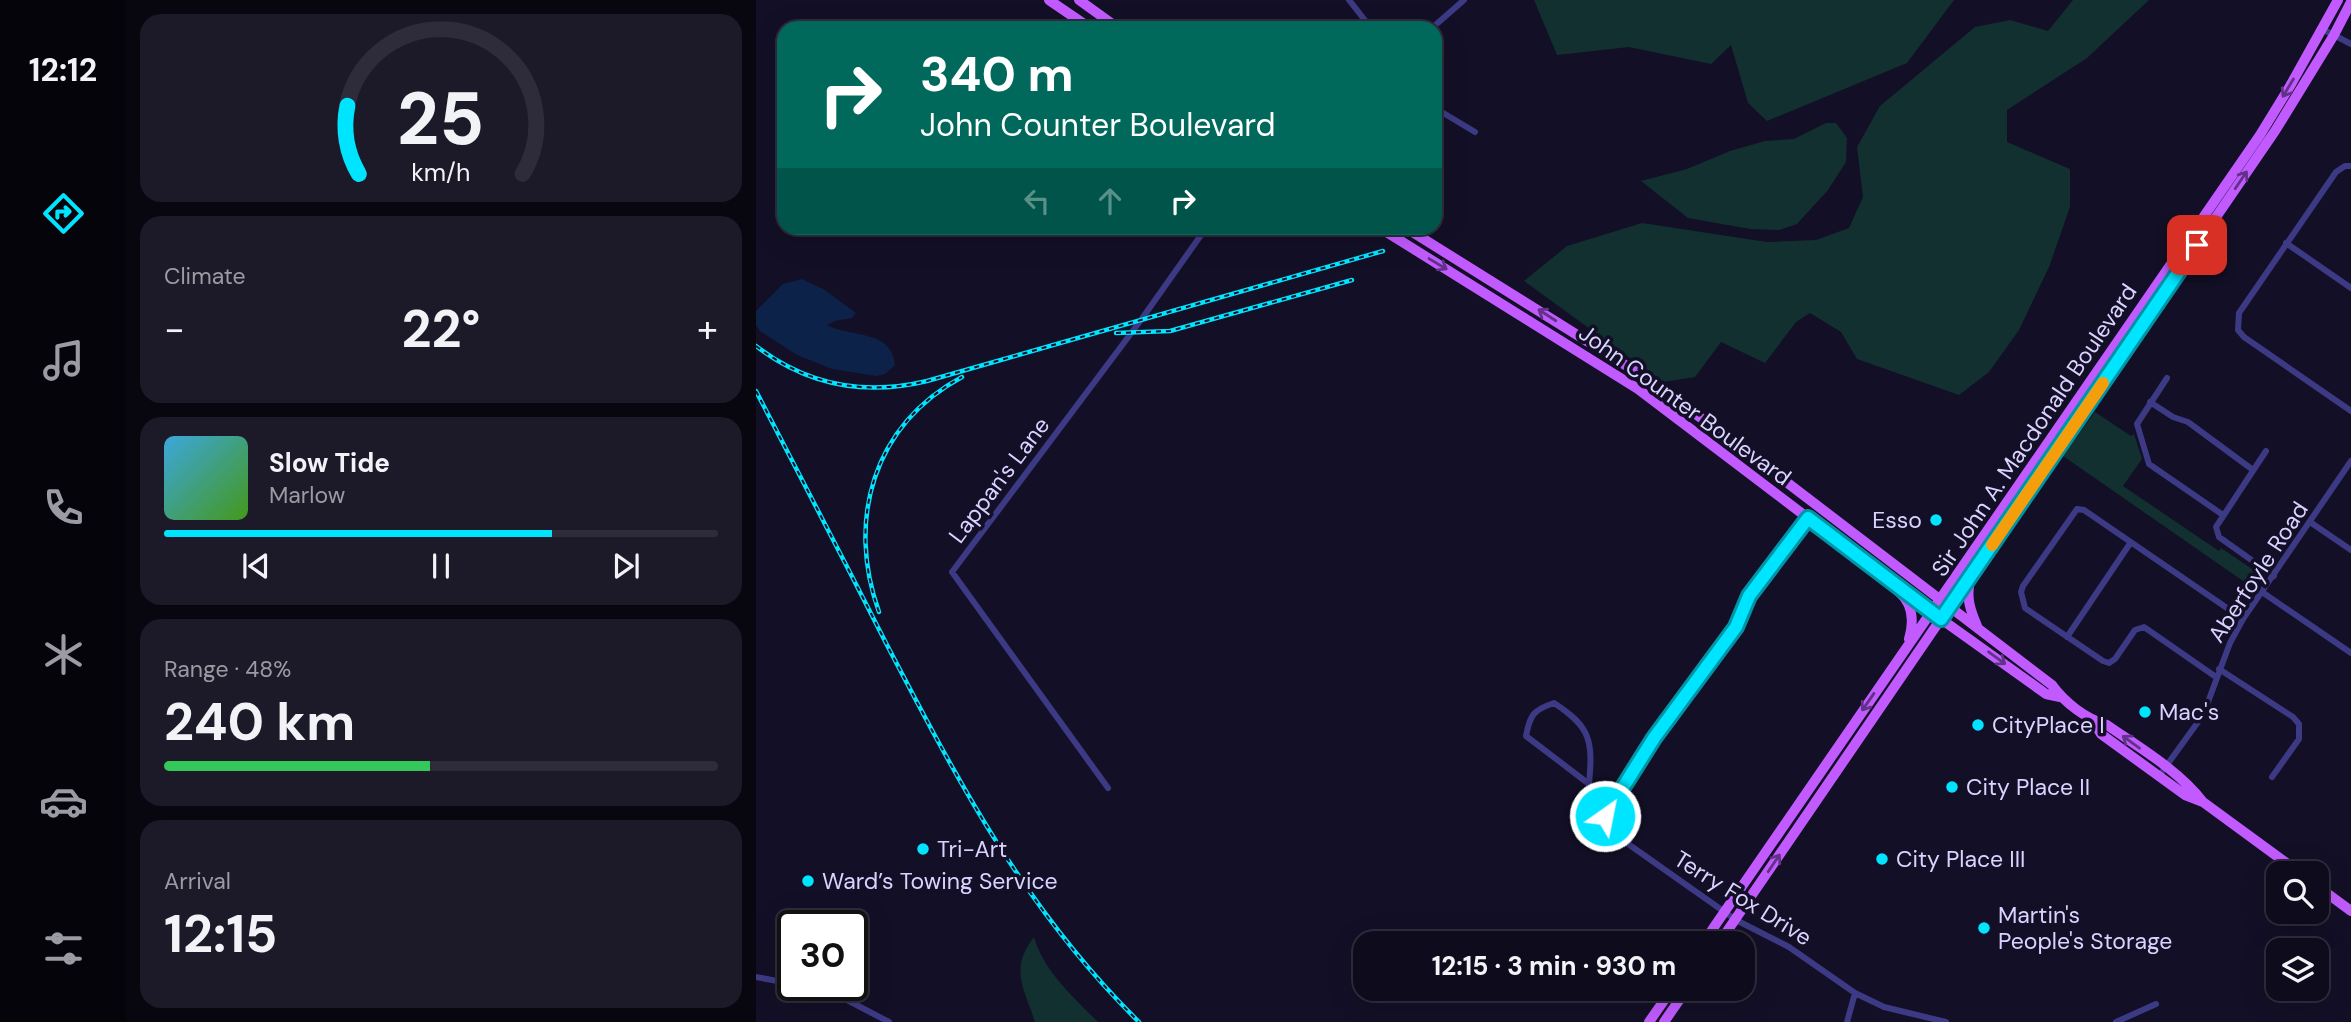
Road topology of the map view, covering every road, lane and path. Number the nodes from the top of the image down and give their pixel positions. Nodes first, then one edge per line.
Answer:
1 (1049, 0) edge
2 (1079, 0) edge
3 (1349, 0) edge
4 (1464, 0) edge
5 (2338, 0) edge
6 (2351, 2) edge
7 (1080, 21) edge
8 (1108, 21) edge
9 (1366, 21) edge
10 (1440, 21) edge
11 (2322, 29) junction
12 (2334, 35) junction
13 (2351, 44) edge
14 (1442, 112) edge
15 (1475, 132) dead end
16 (2351, 166) edge
17 (1201, 235) edge
18 (1391, 235) edge
19 (1417, 235) edge
20 (2287, 243) junction
21 (2351, 288) edge
22 (2167, 378) dead end
23 (2150, 401) junction
24 (2351, 411) edge
25 (2266, 451) dead end
26 (2351, 461) edge
27 (2253, 470) junction
28 (2223, 515) junction
29 (1808, 518) junction
30 (2310, 522) junction
31 (2131, 542) junction
32 (2351, 550) edge
33 (1877, 569) junction
34 (1971, 576) junction
35 (2274, 576) junction
36 (2262, 592) junction
37 (1946, 603) junction
38 (1937, 616) junction
39 (2243, 619) junction
40 (1979, 629) junction
41 (2067, 637) junction
42 (1907, 646) junction
43 (2351, 653) edge
44 (2219, 669) junction
45 (2216, 677) junction
46 (2060, 697) junction
47 (2163, 772) junction
48 (2272, 776) dead end
49 (1589, 784) junction
50 (1108, 788) dead end
51 (1597, 822) junction
52 (2284, 861) edge
53 (2329, 895) edge
54 (2351, 911) edge
55 (1724, 912) junction
56 (1736, 920) junction
57 (1711, 931) edge
58 (1728, 931) edge
59 (756, 977) edge
60 (777, 981) edge
61 (1855, 993) junction
62 (849, 1001) edge
63 (1664, 1001) edge
64 (1679, 1001) edge
65 (2156, 1004) dead end
66 (889, 1022) edge
67 (1649, 1022) edge
68 (1664, 1022) edge
69 (1847, 1022) edge
70 (1947, 1022) edge
71 (2116, 1022) edge

1 - 7 main road
2 - 8 main road
3 - 9 street
4 - 10 street
5 - 11 main road, Sir John A. Macdonald Boulevard
6 - 12 main road, Sir John A. Macdonald Boulevard
11 - 12 street
11 -> 37 main road, Sir John A. Macdonald Boulevard
12 - 13 street
34 -> 12 main road, Sir John A. Macdonald Boulevard
14 - 15 street
16 - 20 street
17 - 50 street, Lappan's Lane
18 -> 29 main road, John Counter Boulevard
37 -> 19 main road, John Counter Boulevard
20 - 21 street
20 - 24 street
22 - 23 street
23 - 27 street
23 - 28 street
25 - 27 street
26 - 30 street, Aberfoyle Road
27 - 28 street
28 - 35 street
29 - 33 main road, John Counter Boulevard
29 - 51 street
30 - 32 street
30 - 35 street, Aberfoyle Road
31 - 39 street
31 - 41 street
31 - 41 street
33 - 38 main road, John Counter Boulevard
33 - 42 main road
34 - 37 main road, Sir John A. Macdonald Boulevard
34 - 40 main road
35 - 36 street, Aberfoyle Road
36 - 39 street, Aberfoyle Road
36 - 43 street
37 - 38 main road, Sir John A. Macdonald Boulevard
37 - 40 main road, John Counter Boulevard
38 - 42 main road, Sir John A. Macdonald Boulevard
38 -> 46 main road, John Counter Boulevard
56 -> 38 main road, Sir John A. Macdonald Boulevard
39 - 44 street, Aberfoyle Road
40 - 46 main road, John Counter Boulevard
41 - 45 street
42 -> 55 main road, Sir John A. Macdonald Boulevard
44 - 45 street, Aberfoyle Road
44 - 48 street
45 - 47 street, Aberfoyle Road
46 - 47 main road, John Counter Boulevard
47 - 52 main road, John Counter Boulevard
49 - 49 street
49 - 51 street
51 - 55 street, Terry Fox Drive
53 - 54 main road
55 - 56 street, Terry Fox Drive
55 - 57 main road, Sir John A. Macdonald Boulevard
56 - 58 main road, Sir John A. Macdonald Boulevard
56 - 61 street, Terry Fox Drive
59 - 60 street
61 - 69 street
61 - 70 street, Terry Fox Drive
62 - 66 street
63 - 67 main road
64 - 68 main road
65 - 71 street

